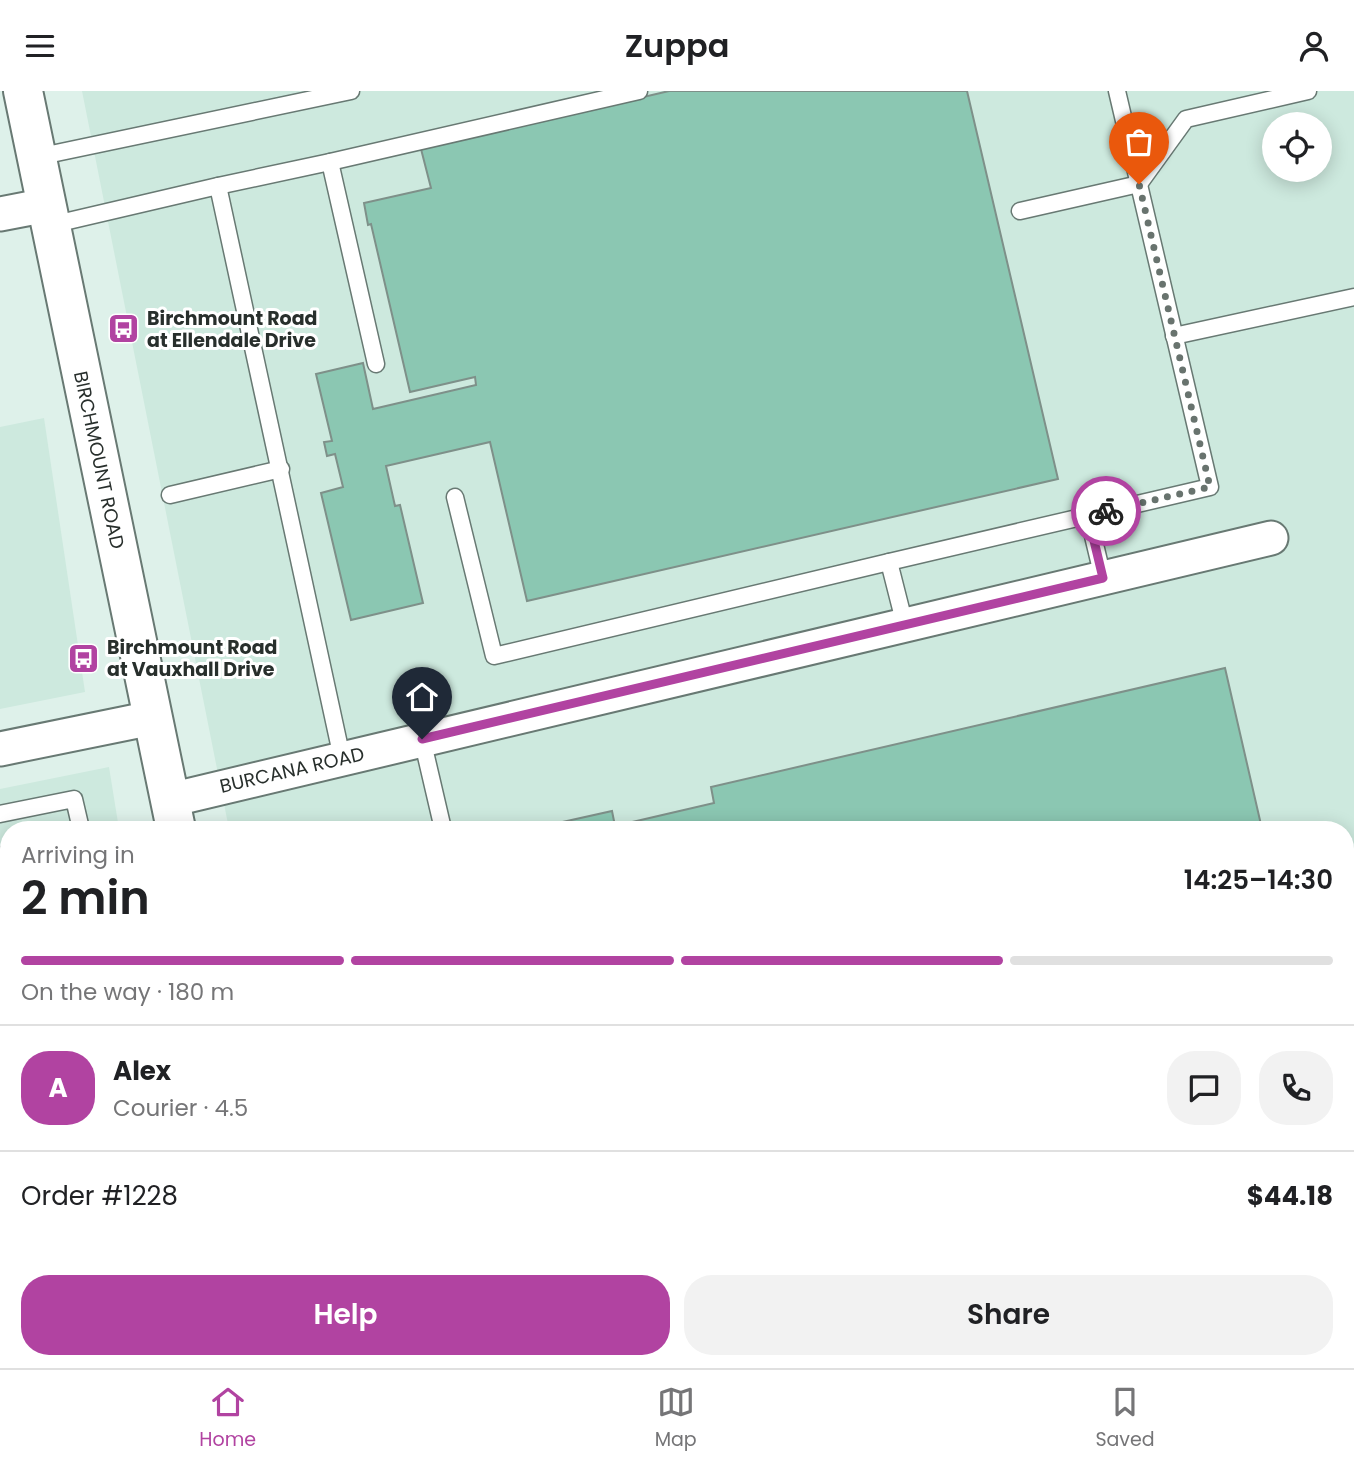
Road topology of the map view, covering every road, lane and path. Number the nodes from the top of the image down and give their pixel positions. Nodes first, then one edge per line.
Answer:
1 (23, 91) edge
2 (639, 91) edge
3 (1117, 91) edge
4 (1308, 91) edge
5 (344, 92) edge
6 (37, 157) junction
7 (330, 162) junction
8 (1139, 184) junction
9 (218, 186) junction
10 (1020, 211) dead end
11 (0, 214) edge
12 (49, 215) junction
13 (1354, 297) edge
14 (1174, 337) junction
15 (376, 364) dead end
16 (281, 469) junction
17 (170, 495) dead end
18 (455, 497) dead end
19 (1088, 516) junction
20 (1271, 538) dead end
21 (889, 562) junction
22 (1103, 578) junction
23 (905, 625) junction
24 (152, 718) junction
25 (422, 739) junction
26 (0, 749) edge
27 (342, 758) junction
28 (0, 814) edge
29 (173, 815) edge
30 (79, 821) edge
31 (441, 821) edge

1 - 6 main road, BIRCHMOUNT ROAD
2 - 7 lane
3 - 8 lane
4 - 8 lane
5 - 6 lane
6 - 12 main road, BIRCHMOUNT ROAD
7 - 9 lane
7 - 15 lane
8 - 10 lane
8 - 14 lane
9 - 12 lane
9 - 16 lane
11 - 12 street
12 - 24 main road, BIRCHMOUNT ROAD
13 - 14 lane
14 - 19 lane
16 - 17 lane
16 - 27 lane
18 - 21 lane
19 - 21 lane
19 - 22 lane
20 - 22 street, BURCANA ROAD
21 - 23 lane
22 - 23 street, BURCANA ROAD
23 - 25 street, BURCANA ROAD
24 - 26 street
24 - 29 main road, BIRCHMOUNT ROAD
25 - 27 street, BURCANA ROAD
25 - 31 lane
27 - 29 street, BURCANA ROAD
28 - 30 lane

